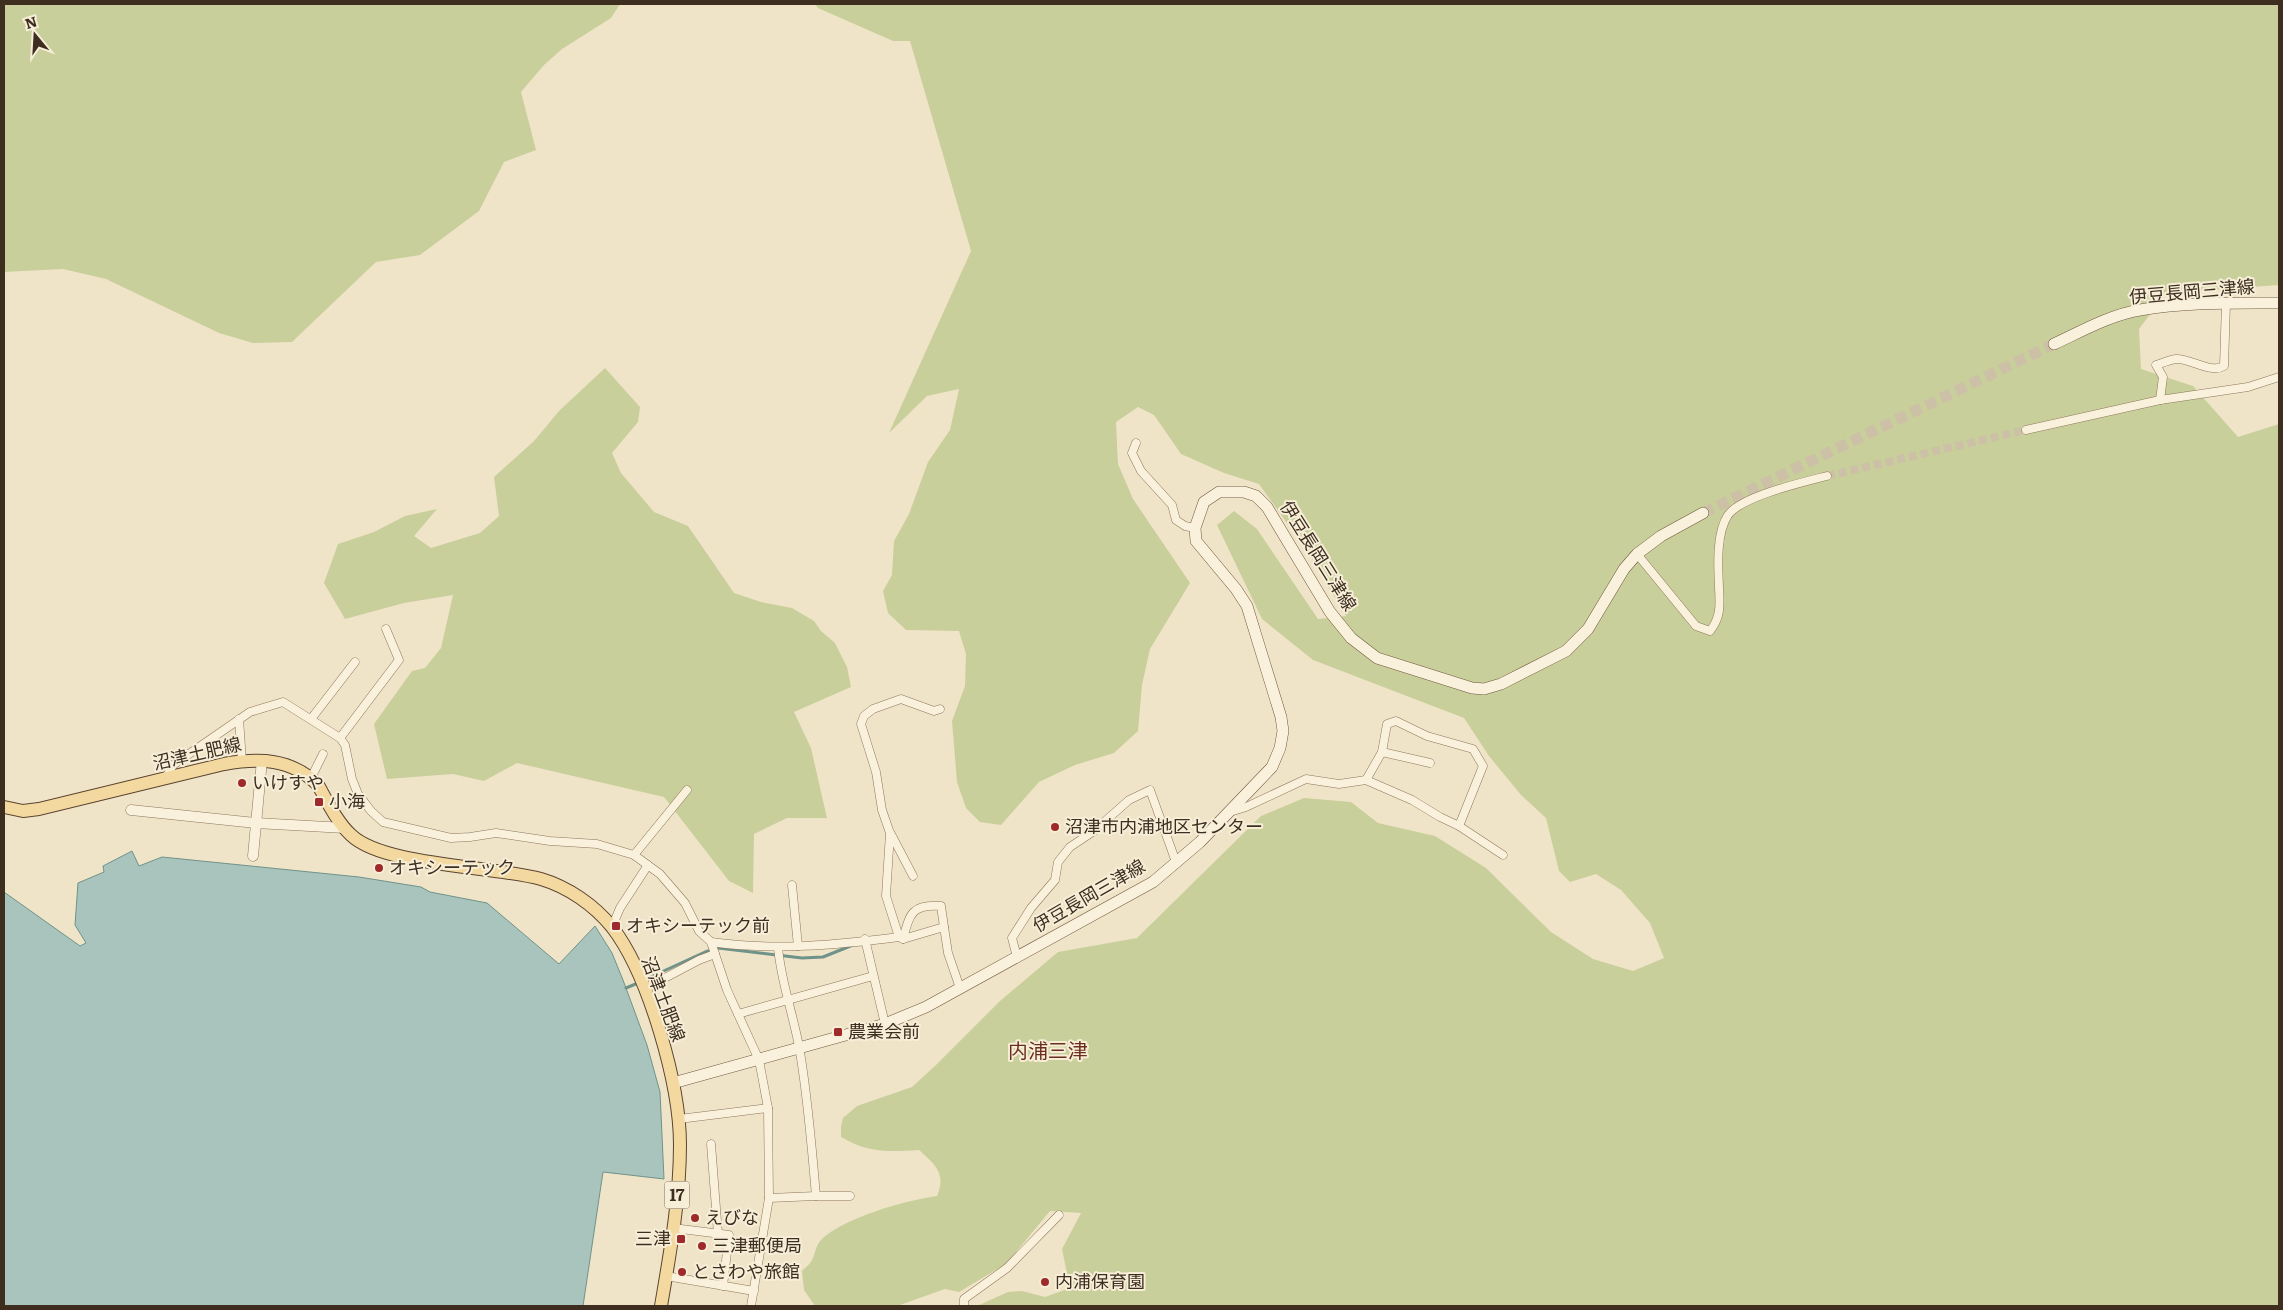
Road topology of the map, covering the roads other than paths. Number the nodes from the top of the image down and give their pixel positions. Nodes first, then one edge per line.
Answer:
1 (2226, 303) junction
2 (2279, 303) edge
3 (2054, 344) tunnel mouth
4 (2279, 377) edge
5 (2160, 400) junction
6 (2026, 430) tunnel mouth
7 (1136, 442) dead end
8 (1828, 476) tunnel mouth
9 (1703, 513) tunnel mouth
10 (1195, 528) junction
11 (1637, 554) junction
12 (386, 629) dead end
13 (355, 662) dead end
14 (940, 709) dead end
15 (239, 719) junction
16 (311, 719) junction
17 (340, 738) junction
18 (1382, 752) junction
19 (323, 754) dead end
20 (262, 760) junction
21 (242, 761) junction
22 (1430, 763) dead end
23 (311, 778) junction
24 (164, 780) junction
25 (1366, 780) junction
26 (687, 790) dead end
27 (4, 807) edge
28 (131, 810) dead end
29 (1230, 812) junction
30 (256, 822) junction
31 (1459, 826) junction
32 (345, 828) junction
33 (890, 833) junction
34 (1503, 855) dead end
35 (253, 856) dead end
36 (634, 856) junction
37 (1176, 862) junction
38 (648, 865) junction
39 (913, 876) dead end
40 (792, 885) dead end
41 (612, 927) junction
42 (944, 927) junction
43 (901, 938) junction
44 (865, 940) junction
45 (711, 942) junction
46 (798, 946) junction
47 (778, 947) junction
48 (715, 954) junction
49 (1017, 957) junction
50 (873, 976) junction
51 (960, 988) junction
52 (644, 989) junction
53 (786, 999) junction
54 (738, 1014) junction
55 (885, 1024) junction
56 (799, 1048) junction
57 (759, 1060) junction
58 (673, 1083) junction
59 (768, 1108) junction
60 (679, 1119) junction
61 (711, 1144) dead end
62 (816, 1196) junction
63 (850, 1196) dead end
64 (769, 1198) junction
65 (1059, 1215) dead end
66 (673, 1228) junction
67 (718, 1234) junction
68 (666, 1276) junction
69 (724, 1286) junction
70 (754, 1291) junction
71 (661, 1306) edge
72 (751, 1306) edge
73 (964, 1306) edge

1 - 2 main road, 伊豆長岡三津線
1 - 3 main road, 伊豆長岡三津線
1 - 5 street
4 - 5 street
5 - 6 street
7 - 10 street
8 - 11 street
9 - 11 main road, 伊豆長岡三津線
10 - 11 main road, 伊豆長岡三津線
10 - 29 main road, 伊豆長岡三津線
12 - 17 street
13 - 16 street
14 - 33 street
15 - 16 street
15 - 21 street
15 - 24 street
16 - 17 street
17 - 36 street
18 - 22 street
18 - 25 street
18 - 31 street
19 - 23 street
20 - 21 main road, 沼津土肥線 / 17
20 - 23 main road, 沼津土肥線 / 17
20 - 30 street
21 - 24 main road, 沼津土肥線 / 17
23 - 32 main road, 沼津土肥線 / 17
24 - 27 main road, 沼津土肥線 / 17
25 - 29 street
25 - 31 street
26 - 36 street
28 - 30 street
29 - 37 main road, 伊豆長岡三津線
30 - 32 street
30 - 35 street
31 - 34 street
32 - 41 main road, 沼津土肥線 / 17
33 - 39 street
33 - 43 street
36 - 38 street
37 - 49 main road, 伊豆長岡三津線
37 - 49 street
38 - 41 street
38 - 45 street
40 - 46 street
41 - 52 main road, 沼津土肥線 / 17
42 - 43 street
42 - 43 street
42 - 51 street
43 - 44 street
44 - 46 street
44 - 50 street
45 - 47 street
45 - 48 street
46 - 47 street
47 - 53 street
48 - 52 street
48 - 54 street
49 - 51 main road, 伊豆長岡三津線
50 - 53 street
50 - 55 street
51 - 55 main road, 伊豆長岡三津線
52 - 58 main road, 沼津土肥線 / 17
53 - 54 street
53 - 56 street
54 - 57 street
55 - 56 main road, 伊豆長岡三津線
56 - 57 main road, 伊豆長岡三津線
56 - 62 street
57 - 58 main road, 伊豆長岡三津線
57 - 59 street
58 - 60 main road, 沼津土肥線 / 17
59 - 60 street
59 - 64 street
60 - 66 main road, 沼津土肥線 / 17
61 - 67 street
62 - 63 street
62 - 64 street
64 - 70 street
65 - 73 street
66 - 67 street
66 - 68 main road, 沼津土肥線 / 17
67 - 69 street
68 - 69 street
68 - 71 main road, 沼津土肥線 / 17
69 - 70 street
70 - 72 street

